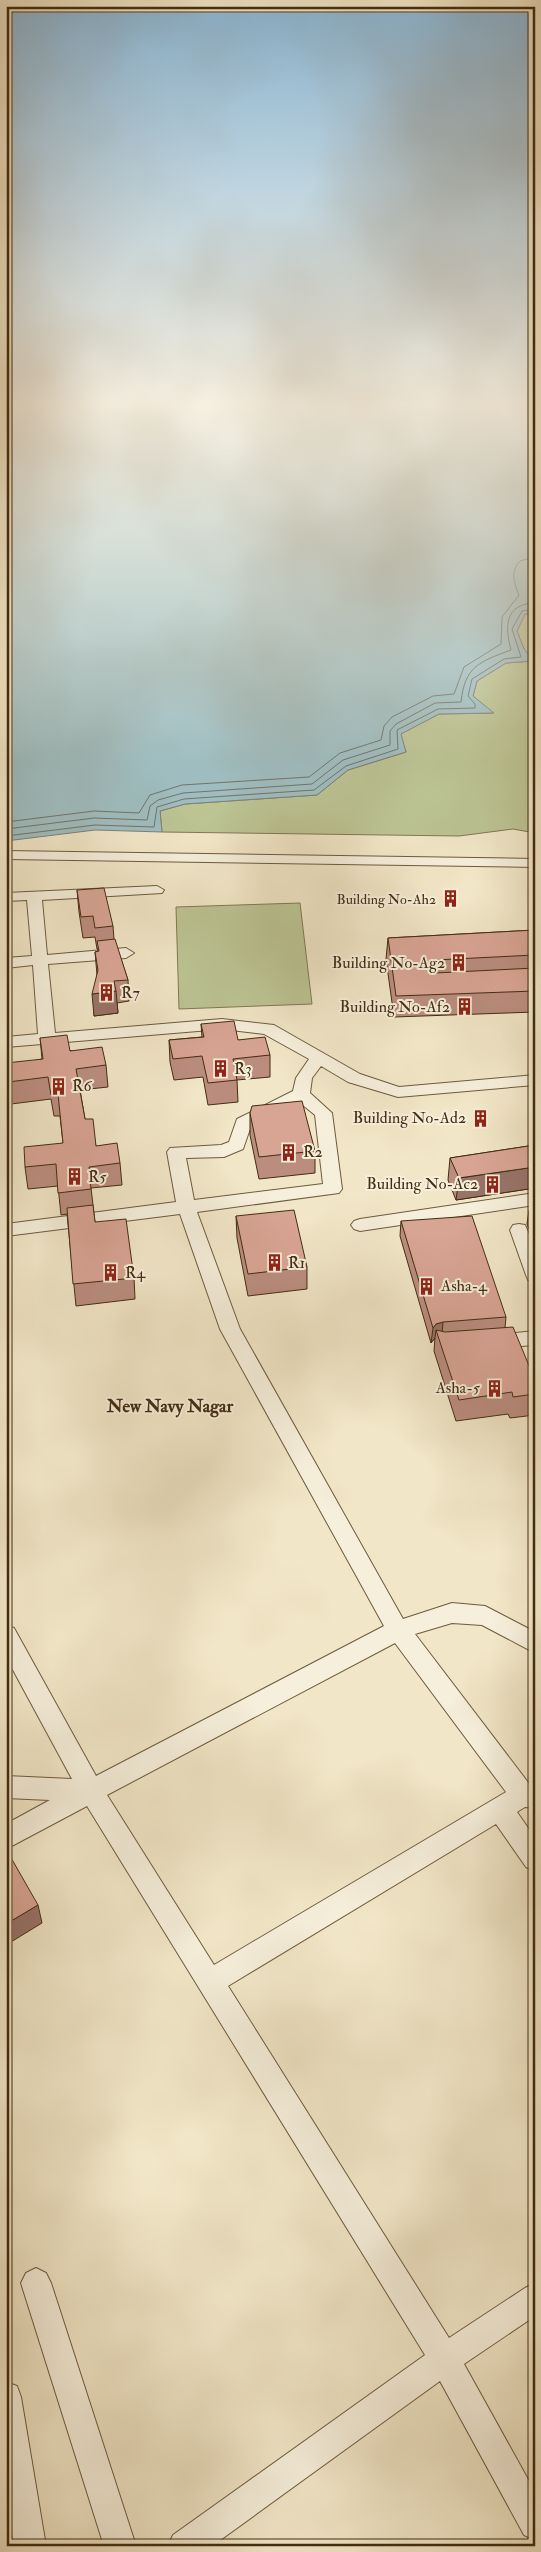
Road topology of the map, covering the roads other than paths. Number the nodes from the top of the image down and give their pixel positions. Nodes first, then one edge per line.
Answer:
1 (6, 855) edge
2 (535, 863) edge
3 (157, 890) dead end
4 (34, 896) junction
5 (6, 897) edge
6 (126, 953) dead end
7 (40, 960) junction
8 (6, 963) edge
9 (47, 1039) junction
10 (6, 1042) edge
11 (318, 1058) junction
12 (535, 1080) edge
13 (301, 1094) junction
14 (535, 1199) edge
15 (186, 1207) junction
16 (360, 1225) dead end
17 (6, 1230) edge
18 (519, 1230) dead end
19 (535, 1275) edge
20 (535, 1338) edge
21 (479, 1342) edge
22 (398, 1630) junction
23 (6, 1635) edge
24 (535, 1643) edge
25 (6, 1787) edge
26 (91, 1791) junction
27 (529, 1796) edge
28 (500, 1809) junction
29 (6, 1837) edge
30 (535, 1859) edge
31 (210, 1982) junction
32 (36, 2283) dead end
33 (535, 2298) edge
34 (445, 2359) junction
35 (6, 2397) edge
36 (535, 2524) edge
37 (30, 2546) edge
38 (120, 2546) edge
39 (184, 2546) edge

1 - 2 street
3 - 4 street
4 - 5 street
4 - 7 street
6 - 7 street
7 - 8 street
7 - 9 street
9 - 10 street
9 - 11 street
11 - 12 street
11 - 13 street
13 - 15 street
13 - 15 street
14 - 16 street
15 - 17 street
15 - 22 street
18 - 19 street
20 - 21 street
22 - 24 street
22 - 26 street
22 - 27 street
23 - 26 street
25 - 26 street
26 - 29 street
26 - 31 street
27 - 28 street
28 - 30 street
28 - 31 street
31 - 34 street
32 - 38 street
33 - 34 street
34 - 36 street
34 - 39 street
35 - 37 street

